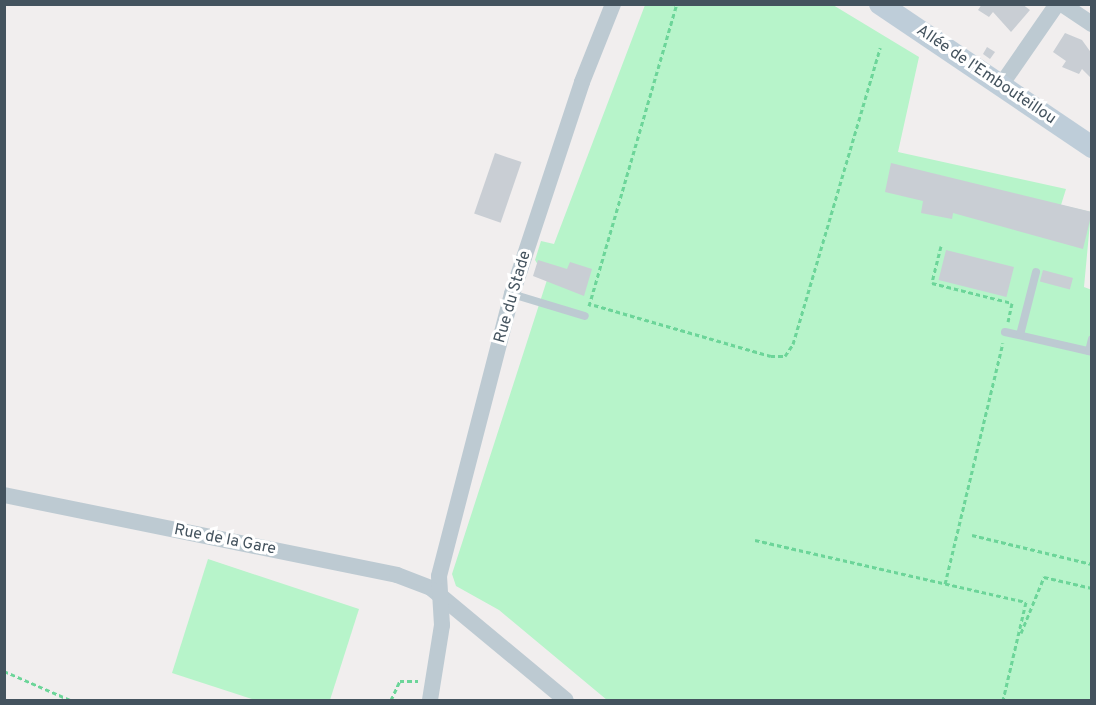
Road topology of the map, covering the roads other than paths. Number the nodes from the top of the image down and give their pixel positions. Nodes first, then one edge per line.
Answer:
1 (613, 4) edge
2 (880, 4) edge
3 (1057, 4) edge
4 (1062, 4) edge
5 (1092, 24) edge
6 (1001, 85) junction
7 (1092, 147) edge
8 (1036, 273) dead end
9 (512, 294) junction
10 (585, 316) road end
11 (1005, 332) road end
12 (1020, 335) junction
13 (1092, 339) edge
14 (1090, 352) edge
15 (4, 495) edge
16 (441, 597) junction
17 (430, 700) edge
18 (566, 700) edge

1 - 9 street, Rue du Stade
2 - 6 street, Allée de l'Embouteillou
3 - 6 street
4 - 5 street
6 - 7 street, Allée de l'Embouteillou
8 - 12 lane
9 - 10 lane
9 - 16 street, Rue du Stade
11 - 12 lane
12 - 14 lane
13 - 14 lane
15 - 16 street, Rue de la Gare
16 - 17 street, Rue du Stade
16 - 18 street, Rue de la Gare

